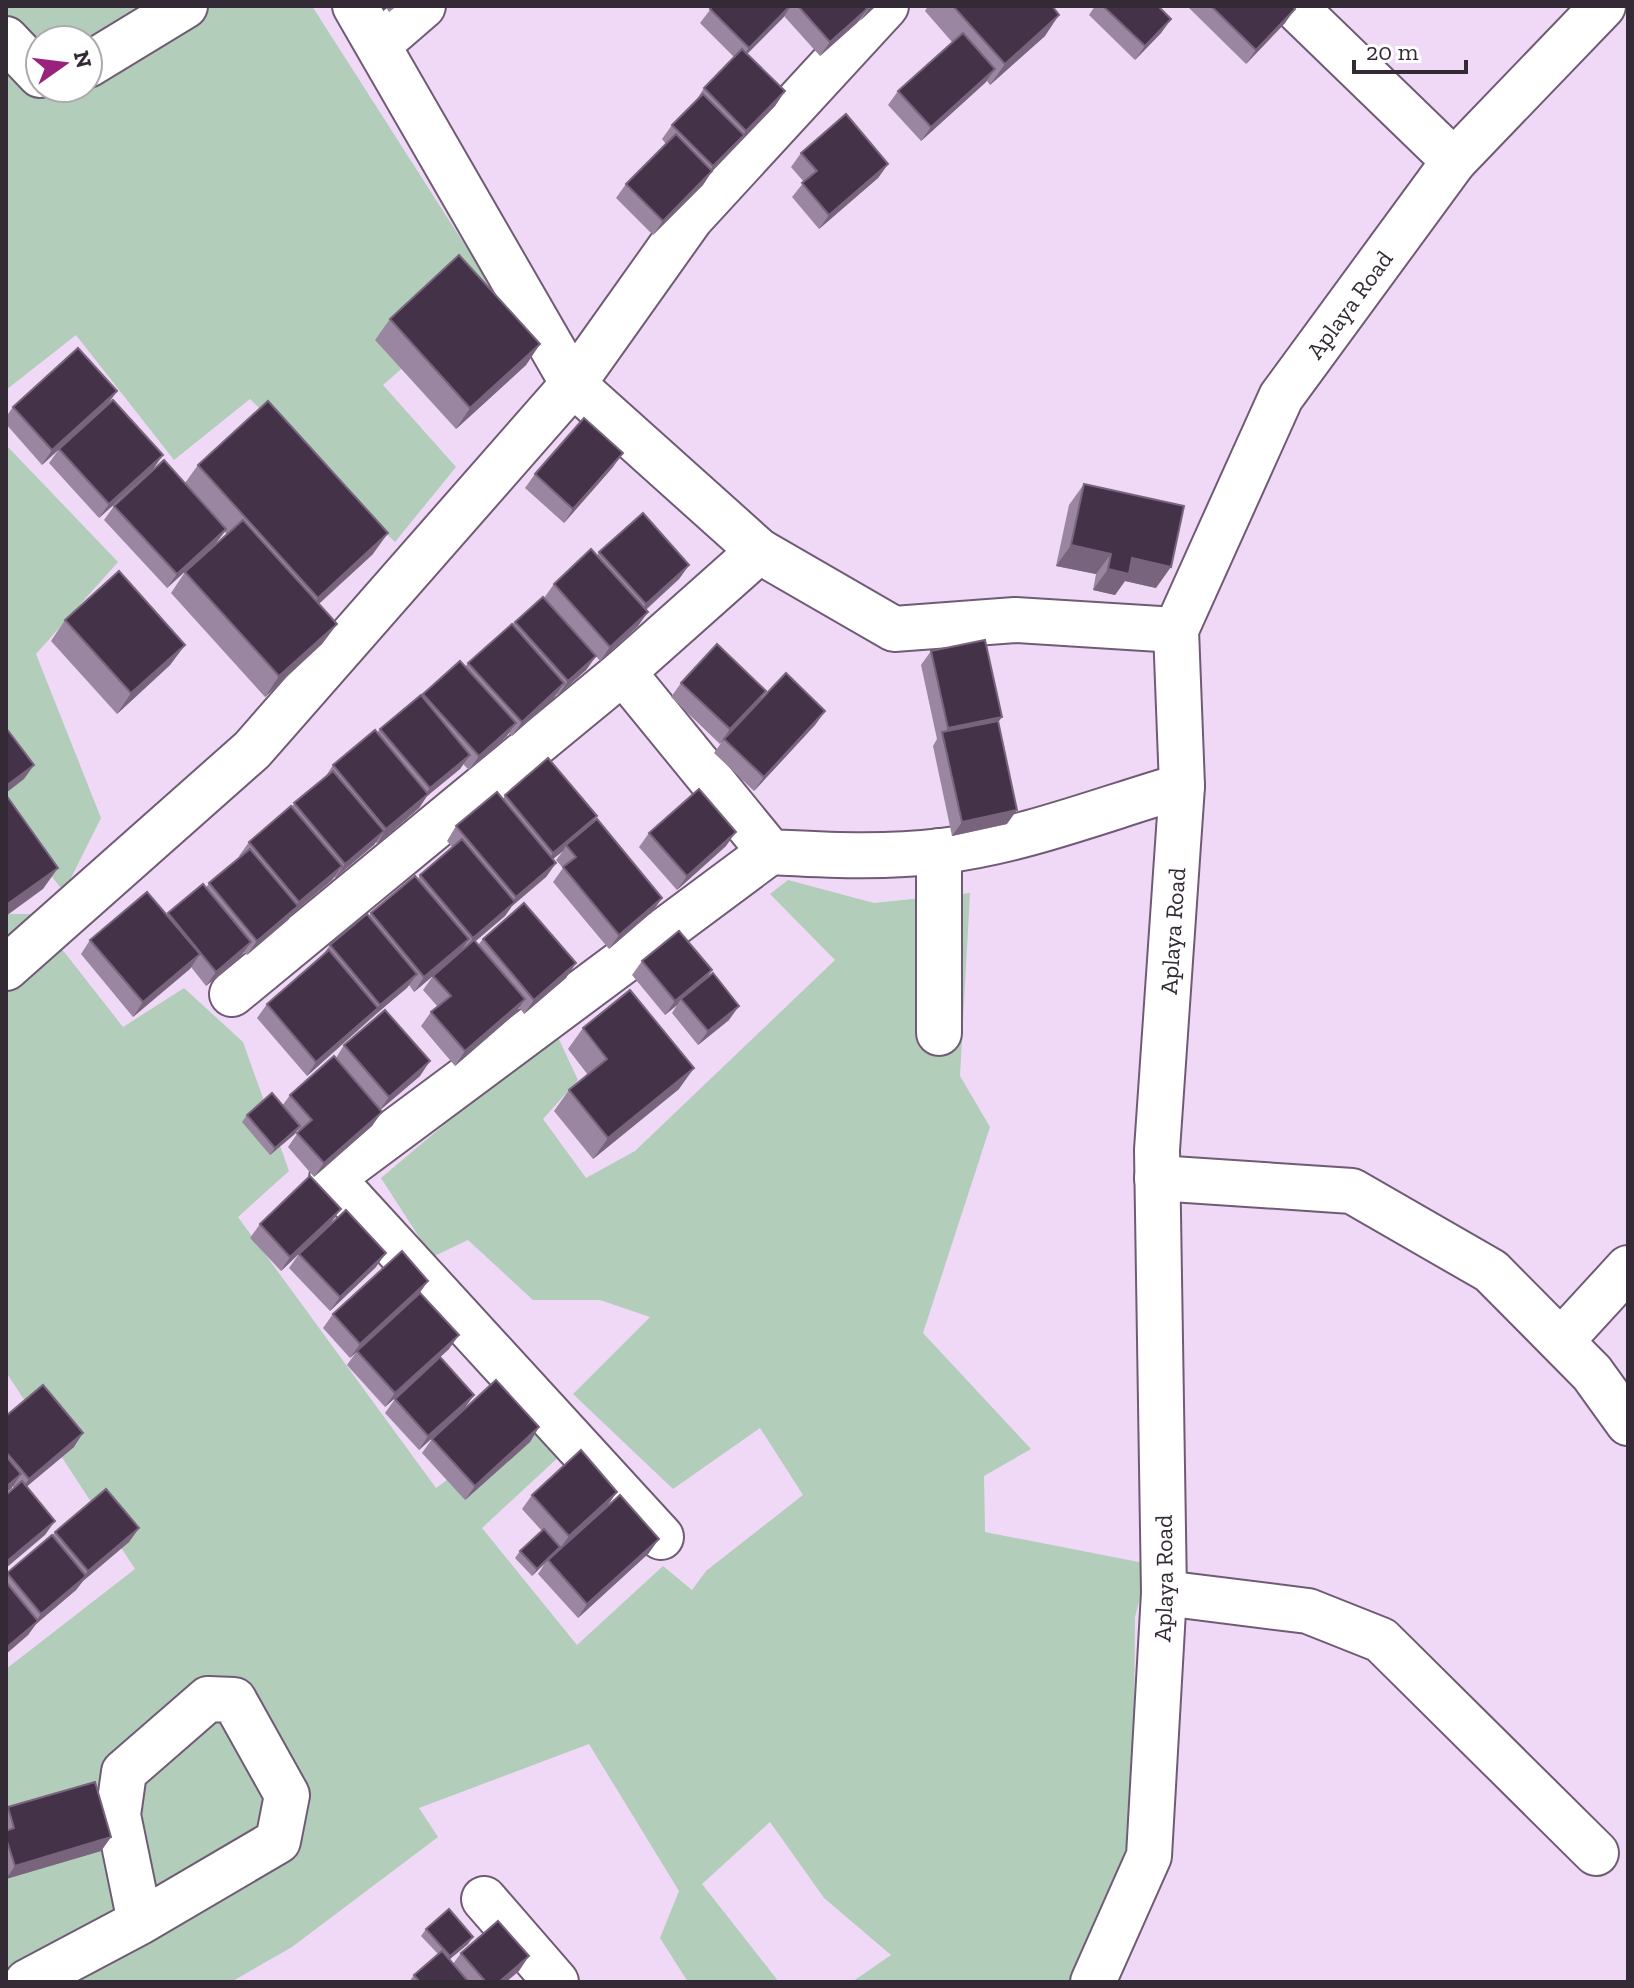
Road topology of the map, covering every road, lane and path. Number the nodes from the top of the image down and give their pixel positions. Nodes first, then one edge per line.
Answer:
1 (185, 6) edge
2 (355, 6) edge
3 (423, 6) edge
4 (886, 6) edge
5 (1294, 6) edge
6 (1603, 6) edge
7 (6, 39) edge
8 (379, 44) junction
9 (104, 55) edge
10 (24, 58) edge
11 (1454, 161) junction
12 (573, 384) junction
13 (759, 551) junction
14 (1176, 630) junction
15 (623, 672) junction
16 (1182, 786) junction
17 (939, 851) junction
18 (770, 852) junction
19 (6, 968) edge
20 (232, 994) dead end
21 (939, 1033) dead end
22 (1157, 1178) junction
23 (1628, 1268) edge
24 (1561, 1341) junction
25 (1628, 1423) edge
26 (661, 1537) edge
27 (1164, 1593) junction
28 (1596, 1853) dead end
29 (484, 1899) dead end
30 (140, 1922) junction
31 (27, 1982) edge
32 (556, 1982) edge
33 (1093, 1982) edge

1 - 9 street
2 - 8 street
3 - 8 street
4 - 12 street
5 - 11 street
6 - 11 street, Aplaya Road
7 - 10 street
8 - 12 street
11 - 14 street, Aplaya Road
12 - 13 street
12 - 19 street
13 - 14 street
13 - 15 street
14 - 16 street, Aplaya Road
15 - 18 street
15 - 20 street
16 - 17 street
16 - 22 street, Aplaya Road
17 - 18 street
17 - 21 street
18 - 26 street
22 - 24 street
22 - 27 street, Aplaya Road
23 - 24 street
24 - 25 street
27 - 28 street
27 - 33 street, Aplaya Road
29 - 32 street
30 - 30 street
30 - 31 street

